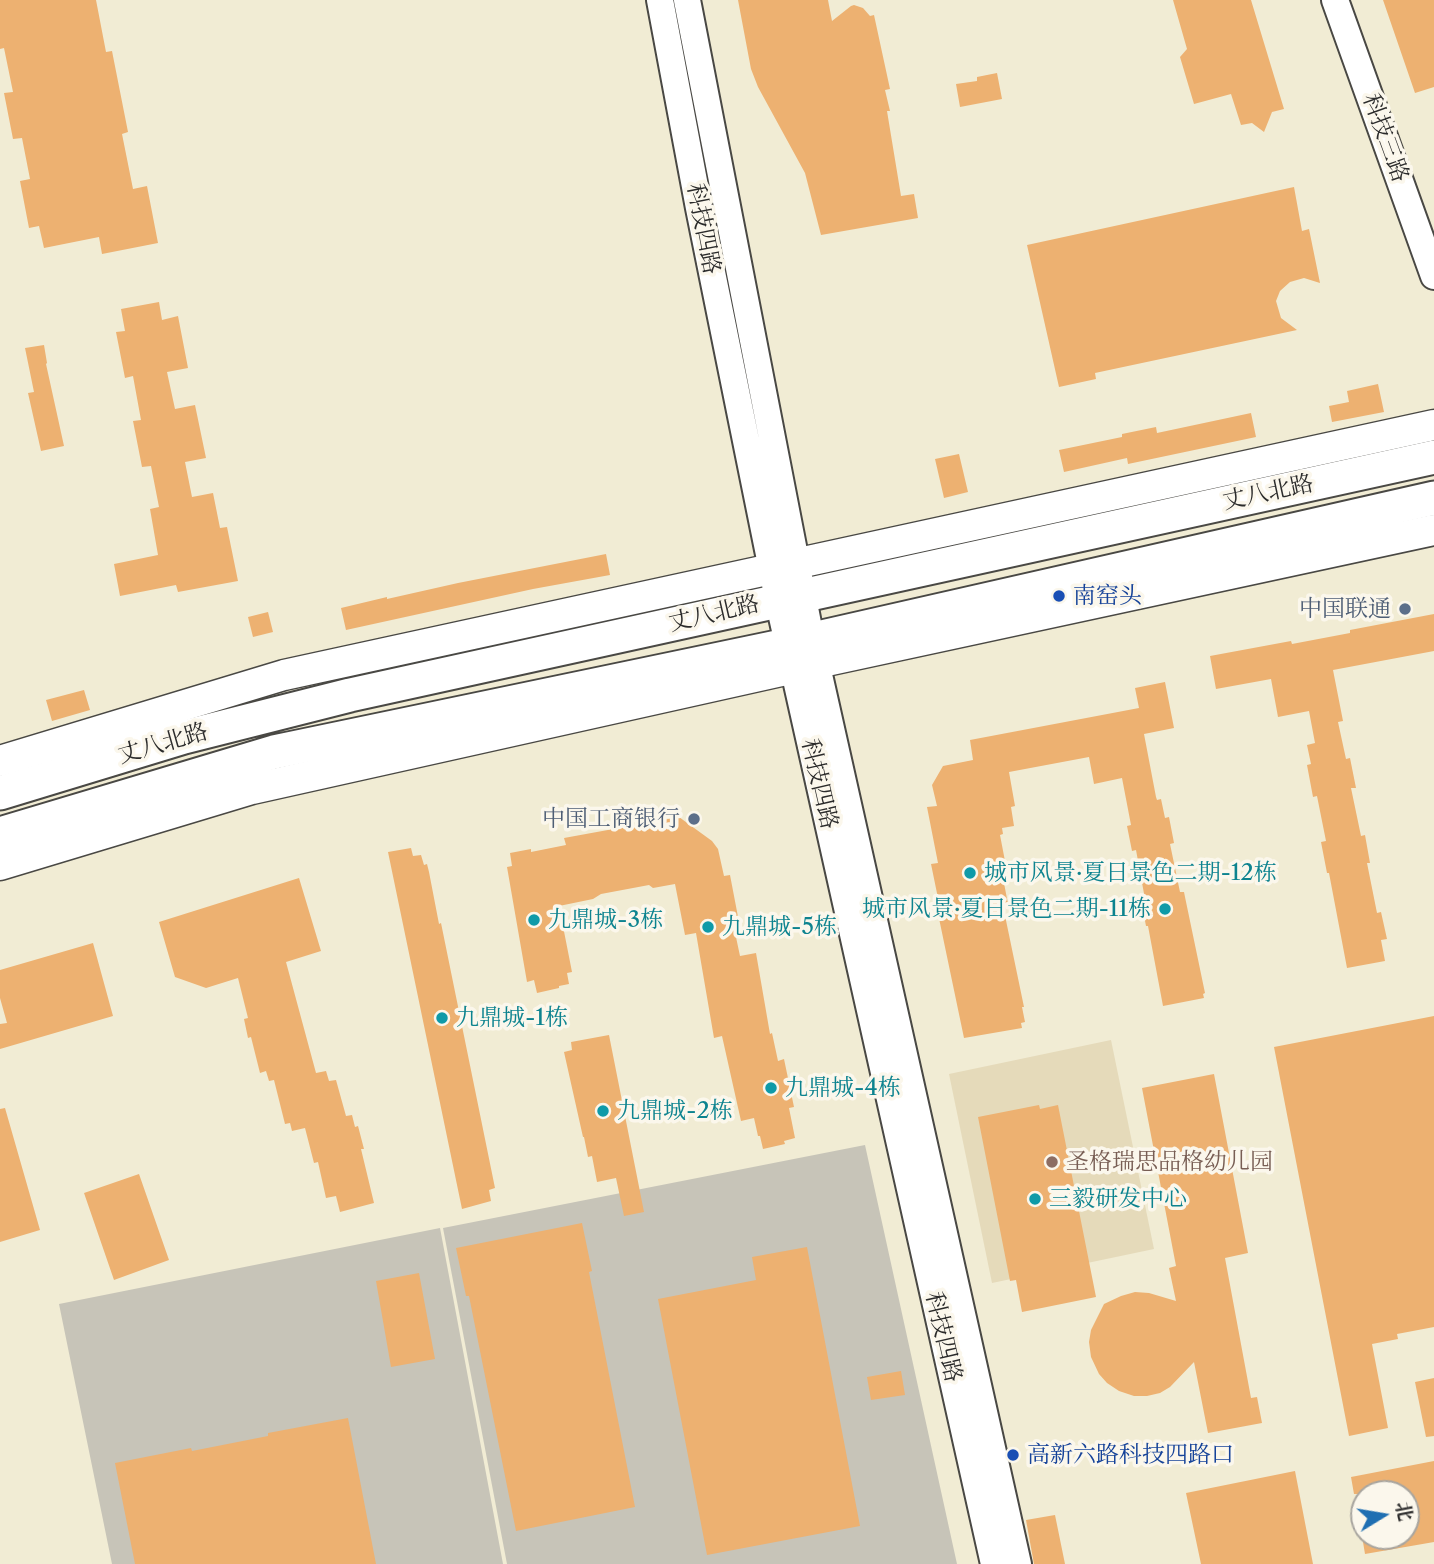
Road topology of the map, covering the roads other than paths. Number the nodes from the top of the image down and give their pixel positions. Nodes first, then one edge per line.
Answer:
1 (660, 0) edge
2 (687, 0) edge
3 (1335, 0) edge
4 (1434, 276) edge
5 (1434, 425) edge
6 (1434, 457) edge
7 (1434, 498) edge
8 (1434, 530) edge
9 (787, 581) junction
10 (802, 653) junction
11 (0, 761) edge
12 (0, 793) edge
13 (0, 834) edge
14 (0, 865) edge
15 (994, 1564) edge
16 (1018, 1564) edge

1 - 9 street, 科技四路
2 - 9 street, 科技四路
3 - 4 street, 科技三路
5 - 9 main road
6 - 9 main road, 丈八北路
7 - 10 main road, 丈八北路
8 - 10 main road
9 - 10 street, 科技四路
9 - 11 main road
9 - 12 main road, 丈八北路
10 - 13 main road, 丈八北路
10 - 14 main road
10 - 15 street, 科技四路
10 - 16 street, 科技四路

